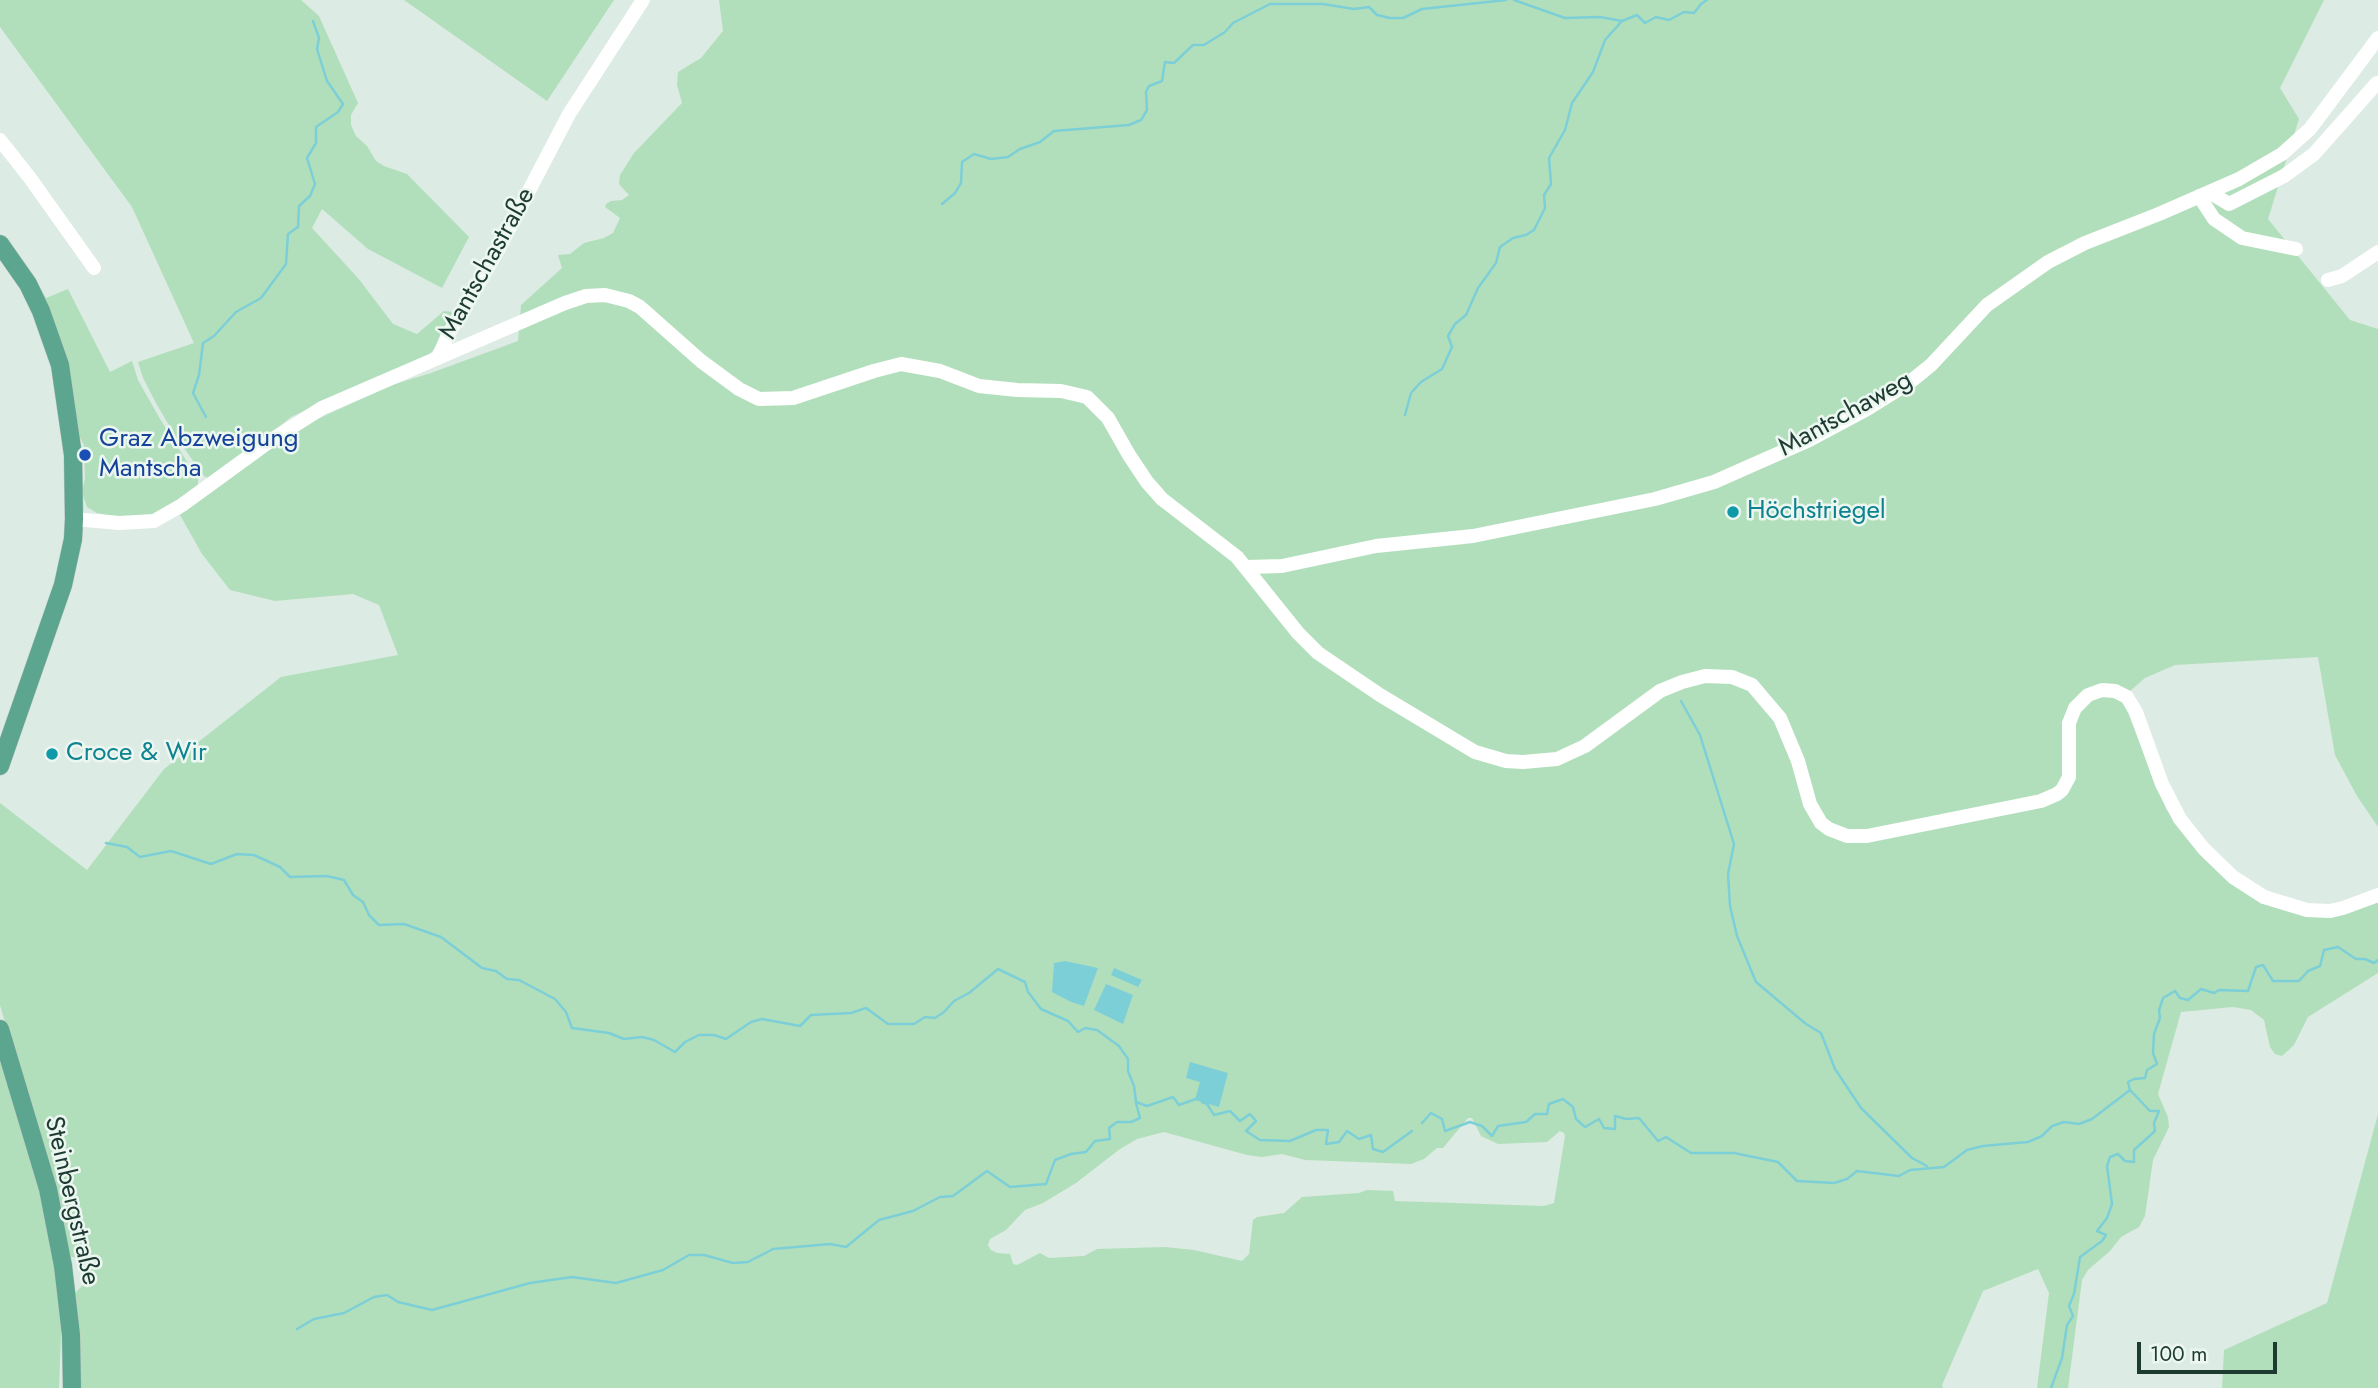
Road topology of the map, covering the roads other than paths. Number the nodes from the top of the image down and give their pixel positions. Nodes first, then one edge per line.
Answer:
1 (643, 0) edge
2 (2378, 38) edge
3 (2377, 83) edge
4 (0, 140) edge
5 (2204, 194) junction
6 (0, 243) edge
7 (2295, 249) dead end
8 (2378, 252) edge
9 (94, 268) dead end
10 (2328, 280) dead end
11 (438, 358) junction
12 (74, 519) junction
13 (1247, 567) junction
14 (0, 766) edge
15 (2378, 895) edge
16 (0, 1029) edge
17 (72, 1388) edge

1 - 11 street, Mantschastraße
2 - 5 street, Mantschaweg
3 - 5 street
4 - 9 street
5 - 7 street
5 - 13 street, Mantschaweg
6 - 12 main road
8 - 10 street
11 - 12 street, Mantschastraße
11 - 13 street
12 - 14 main road
13 - 15 street
16 - 17 main road, Steinbergstraße

